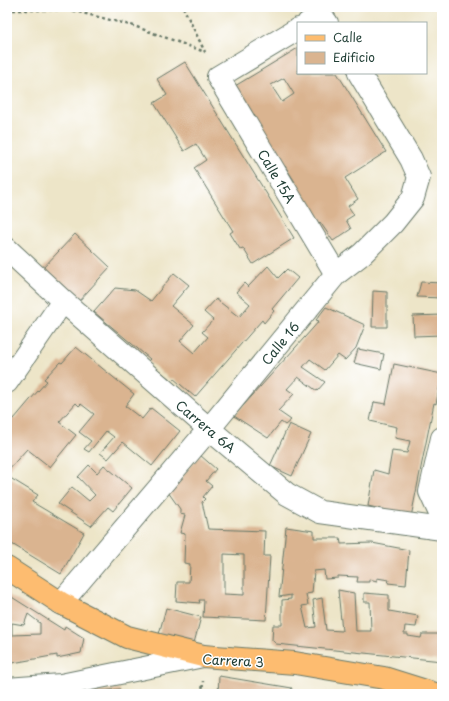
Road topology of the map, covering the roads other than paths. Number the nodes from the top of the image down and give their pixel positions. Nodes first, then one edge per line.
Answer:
1 (297, 30) edge
2 (360, 74) edge
3 (7, 249) edge
4 (336, 274) junction
5 (63, 301) junction
6 (7, 382) edge
7 (209, 429) junction
8 (442, 438) edge
9 (442, 518) edge
10 (442, 529) edge
11 (7, 568) edge
12 (61, 603) junction
13 (203, 656) junction
14 (7, 689) edge
15 (435, 694) edge

1 - 4 street, Calle 15A
2 - 4 street, Calle 16
3 - 5 street, Carrera 6A
4 - 7 street, Calle 16
5 - 6 street
5 - 7 street, Carrera 6A
7 - 10 street, Carrera 6A
7 - 12 street, Calle 16
8 - 9 street
11 - 12 main road
12 - 13 main road
13 - 14 street, Carrera 3
13 - 15 main road, Carrera 3

